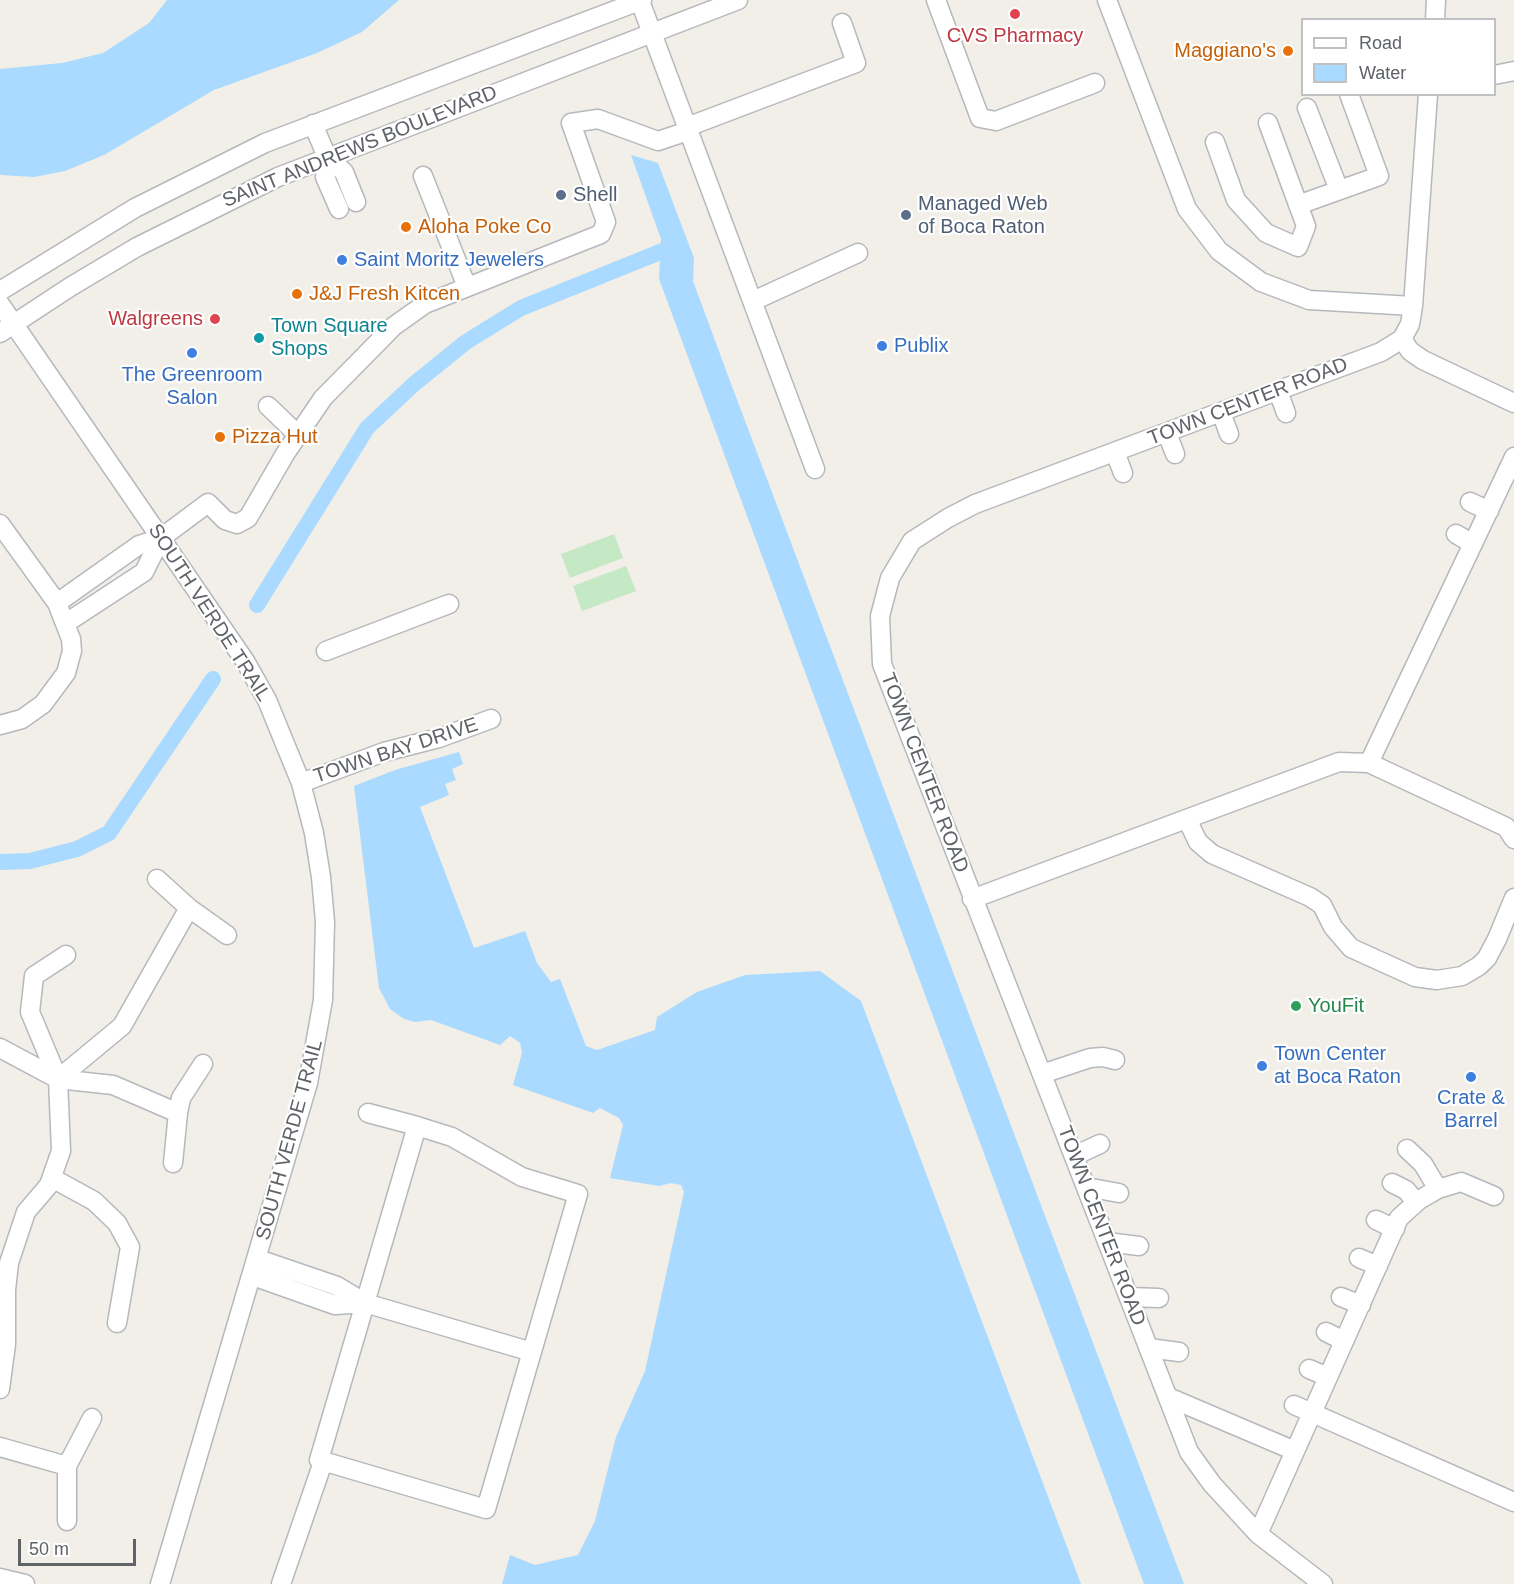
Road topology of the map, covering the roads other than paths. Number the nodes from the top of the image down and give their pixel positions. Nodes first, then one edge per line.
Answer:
1 (641, 0) edge
2 (738, 0) edge
3 (936, 0) edge
4 (1107, 0) edge
5 (1436, 0) edge
6 (1435, 18) edge
7 (843, 23) dead end
8 (651, 33) junction
9 (1514, 70) edge
10 (1496, 74) edge
11 (1095, 83) dead end
12 (1350, 96) edge
13 (1428, 96) edge
14 (1307, 108) dead end
15 (1268, 123) dead end
16 (313, 124) junction
17 (688, 129) junction
18 (1215, 142) dead end
19 (327, 156) junction
20 (423, 176) dead end
21 (1339, 190) junction
22 (356, 202) dead end
23 (1298, 205) junction
24 (339, 209) dead end
25 (858, 253) dead end
26 (467, 287) junction
27 (0, 291) edge
28 (753, 301) junction
29 (0, 304) edge
30 (1413, 306) junction
31 (7, 329) edge
32 (1402, 339) junction
33 (1278, 391) junction
34 (1514, 403) edge
35 (268, 406) dead end
36 (1221, 412) junction
37 (1286, 413) dead end
38 (1167, 433) junction
39 (1229, 434) dead end
40 (298, 435) junction
41 (1115, 452) junction
42 (1175, 454) dead end
43 (1514, 457) edge
44 (815, 469) dead end
45 (1123, 473) dead end
46 (1470, 502) dead end
47 (1489, 511) junction
48 (0, 524) edge
49 (1456, 534) dead end
50 (161, 538) junction
51 (1473, 544) junction
52 (57, 603) junction
53 (449, 603) dead end
54 (66, 622) junction
55 (326, 651) dead end
56 (491, 719) dead end
57 (0, 725) edge
58 (1369, 763) junction
59 (301, 783) junction
60 (1187, 819) junction
61 (1514, 839) edge
62 (157, 879) dead end
63 (1514, 898) edge
64 (972, 899) junction
65 (189, 908) junction
66 (227, 935) dead end
67 (66, 955) dead end
68 (0, 1048) edge
69 (1115, 1060) dead end
70 (203, 1064) dead end
71 (1042, 1074) junction
72 (58, 1079) junction
73 (178, 1113) junction
74 (369, 1113) dead end
75 (417, 1126) junction
76 (1100, 1144) dead end
77 (1407, 1149) dead end
78 (1074, 1155) junction
79 (173, 1163) dead end
80 (52, 1178) junction
81 (1392, 1183) dead end
82 (1086, 1186) junction
83 (1438, 1189) junction
84 (1119, 1193) dead end
85 (1494, 1196) dead end
86 (1416, 1203) junction
87 (1376, 1220) dead end
88 (1395, 1229) junction
89 (1107, 1242) junction
90 (7, 1244) edge
91 (1139, 1246) dead end
92 (1359, 1258) dead end
93 (1378, 1266) junction
94 (255, 1267) junction
95 (1129, 1297) junction
96 (1341, 1297) dead end
97 (1159, 1298) dead end
98 (365, 1303) junction
99 (1360, 1305) junction
100 (117, 1323) dead end
101 (1326, 1332) dead end
102 (1344, 1341) junction
103 (1149, 1348) junction
104 (532, 1352) junction
105 (1179, 1352) dead end
106 (1309, 1369) dead end
107 (1328, 1377) junction
108 (0, 1389) edge
109 (1168, 1397) junction
110 (1294, 1405) dead end
111 (1313, 1412) junction
112 (92, 1418) dead end
113 (0, 1447) edge
114 (1295, 1451) junction
115 (323, 1462) junction
116 (67, 1466) junction
117 (1514, 1502) edge
118 (67, 1521) dead end
119 (1258, 1534) junction
120 (0, 1578) edge
121 (25, 1584) edge
122 (160, 1584) edge
123 (281, 1584) edge
124 (1323, 1584) edge

1 - 8 street
1 - 16 street, SAINT ANDREWS BOULEVARD
2 - 8 street, SAINT ANDREWS BOULEVARD
3 - 11 street
4 - 30 street
5 - 6 street
7 - 17 street
8 - 17 street
8 - 19 street, SAINT ANDREWS BOULEVARD
9 - 10 street
12 - 21 street
13 - 30 street
14 - 21 street
15 - 23 street
16 - 19 street
16 - 27 street, SAINT ANDREWS BOULEVARD
17 - 26 street
17 - 28 street
18 - 23 street
19 - 22 street
19 - 24 street
19 - 31 street, SAINT ANDREWS BOULEVARD
20 - 26 street
21 - 23 street
25 - 28 street
26 - 40 street
28 - 44 street
29 - 31 street, SOUTH VERDE TRAIL
30 - 32 street
31 - 50 street, SOUTH VERDE TRAIL
32 - 33 street, TOWN CENTER ROAD
32 - 34 street
33 - 36 street, TOWN CENTER ROAD
33 - 37 street
35 - 40 street
36 - 38 street, TOWN CENTER ROAD
36 - 39 street
38 - 41 street, TOWN CENTER ROAD
38 - 42 street
40 - 50 street
41 - 45 street
41 - 64 street, TOWN CENTER ROAD
43 - 47 street
46 - 47 street
47 - 51 street
48 - 52 street
49 - 51 street
50 - 52 street
50 - 54 street
50 - 59 street, SOUTH VERDE TRAIL
51 - 58 street
52 - 54 street
53 - 55 street
54 - 57 street
56 - 59 street, TOWN BAY DRIVE
58 - 60 street
58 - 61 street
59 - 94 street, SOUTH VERDE TRAIL
60 - 63 street
60 - 64 street
62 - 65 street
64 - 71 street, TOWN CENTER ROAD
65 - 66 street
65 - 72 street
67 - 72 street
68 - 72 street
69 - 71 street
70 - 73 street
71 - 78 street, TOWN CENTER ROAD
72 - 73 street
72 - 80 street
73 - 79 street
74 - 75 street
75 - 98 street
75 - 104 street
76 - 78 street
77 - 83 street
78 - 82 street, TOWN CENTER ROAD
80 - 90 street
80 - 100 street
81 - 86 street
82 - 84 street
82 - 89 street, TOWN CENTER ROAD
83 - 85 street
83 - 86 street
86 - 88 street
87 - 88 street
88 - 93 street
89 - 91 street
89 - 95 street, TOWN CENTER ROAD
90 - 108 street
92 - 93 street
93 - 99 street
94 - 98 street
94 - 122 street, SOUTH VERDE TRAIL
95 - 97 street
95 - 103 street, TOWN CENTER ROAD
96 - 99 street
98 - 104 street
98 - 115 street
99 - 102 street
101 - 102 street
102 - 107 street
103 - 105 street
103 - 109 street, TOWN CENTER ROAD
104 - 115 street
106 - 107 street
107 - 111 street
109 - 114 street
109 - 119 street, TOWN CENTER ROAD
110 - 111 street
111 - 114 street
111 - 117 street
112 - 116 street
113 - 116 street
114 - 119 street
115 - 123 street
116 - 118 street
119 - 124 street, TOWN CENTER ROAD
120 - 121 street

